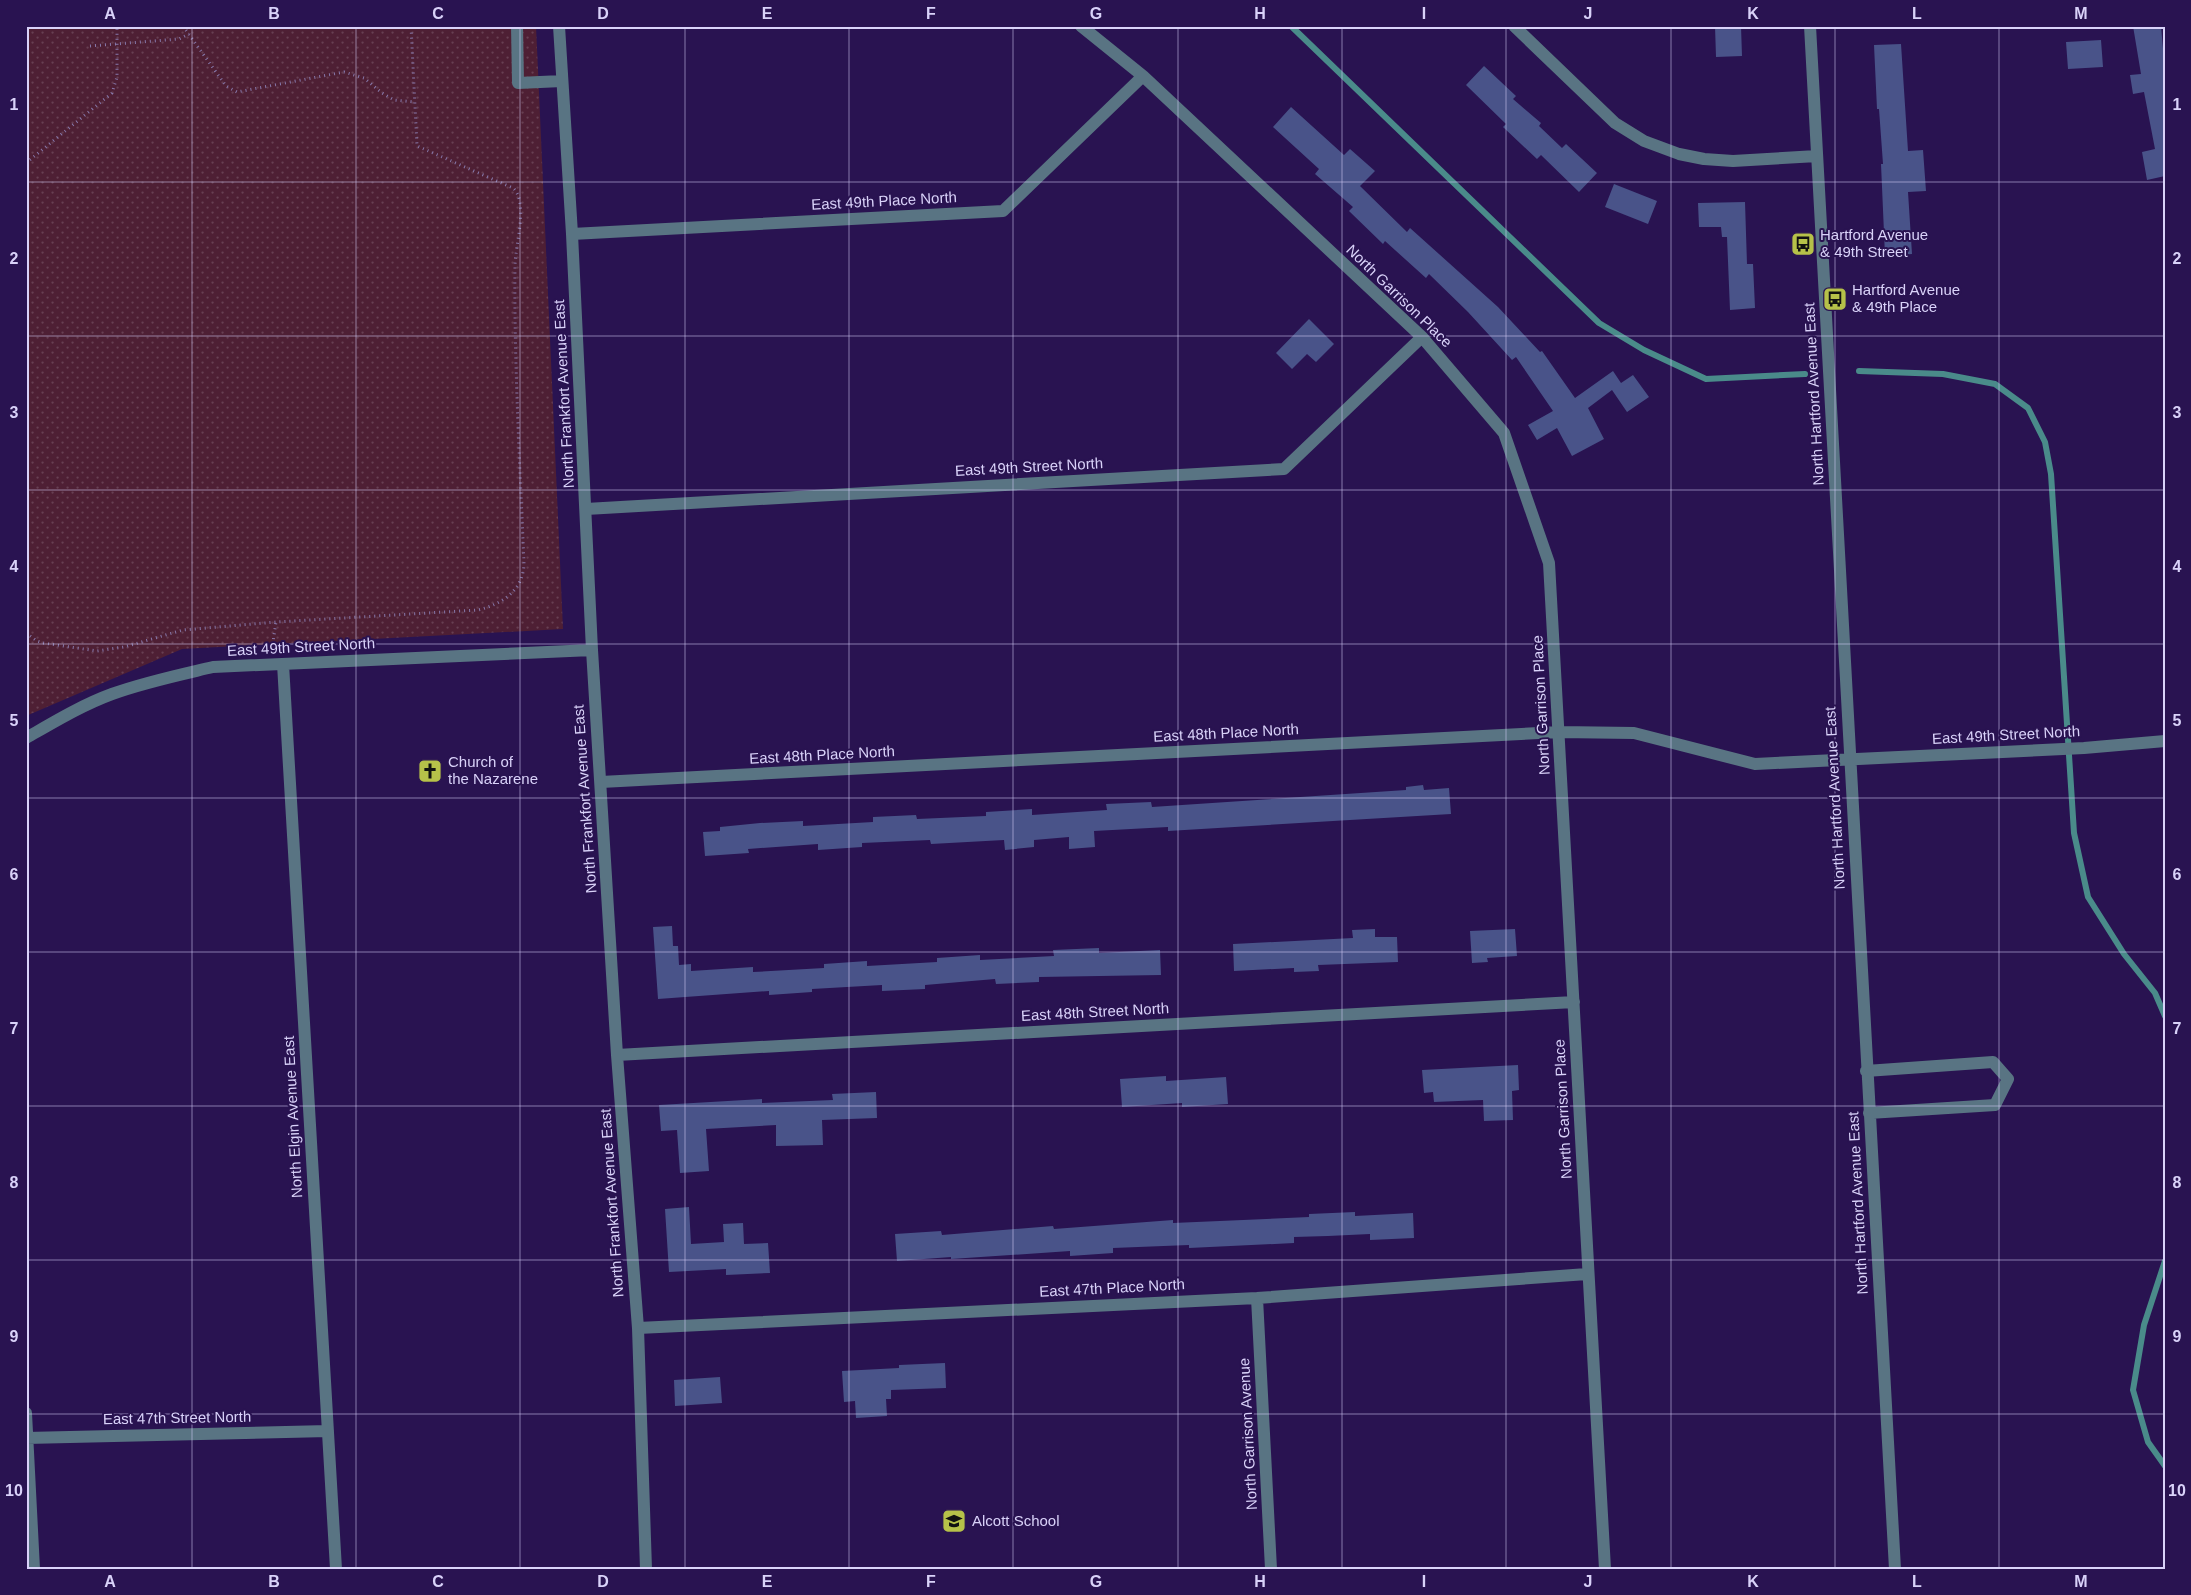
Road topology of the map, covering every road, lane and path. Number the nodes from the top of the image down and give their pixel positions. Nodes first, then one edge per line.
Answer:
1 (117, 26) edge
2 (183, 26) edge
3 (411, 26) edge
4 (517, 26) edge
5 (559, 26) edge
6 (1081, 26) edge
7 (1514, 26) edge
8 (1810, 26) edge
9 (189, 34) junction
10 (117, 44) junction
11 (90, 46) dead end
12 (1143, 76) junction
13 (562, 81) junction
14 (415, 102) junction
15 (1817, 156) junction
16 (26, 163) edge
17 (572, 234) junction
18 (1422, 337) junction
19 (586, 509) junction
20 (276, 622) junction
21 (26, 633) edge
22 (592, 650) junction
23 (278, 664) junction
24 (1559, 732) junction
25 (26, 738) edge
26 (2165, 741) edge
27 (1850, 760) junction
28 (601, 782) junction
29 (1574, 1002) junction
30 (617, 1055) junction
31 (1866, 1071) junction
32 (1869, 1113) junction
33 (1588, 1274) junction
34 (1257, 1298) junction
35 (638, 1328) junction
36 (26, 1413) edge
37 (328, 1432) junction
38 (27, 1438) edge
39 (34, 1569) edge
40 (336, 1569) edge
41 (646, 1569) edge
42 (1271, 1569) edge
43 (1604, 1569) edge
44 (1895, 1569) edge

1 - 10 path
2 - 9 path
3 - 14 path
4 - 13 street
5 - 13 street, North Frankfort Avenue East
6 - 12 street, North Garrison Place
7 - 15 street
8 - 15 street, North Hartford Avenue East
9 - 10 path
9 - 14 path
10 - 11 path
10 - 16 path
12 - 17 street, East 49th Place North
12 - 18 street, North Garrison Place
13 - 17 street, North Frankfort Avenue East
14 - 20 path
15 - 27 street, North Hartford Avenue East
17 - 19 street, North Frankfort Avenue East
18 - 19 street, East 49th Street North
18 - 24 street, North Garrison Place
19 - 22 street, North Frankfort Avenue East
20 - 21 path
20 - 23 path
22 - 23 street, East 49th Street North
22 - 28 street, North Frankfort Avenue East
23 - 25 street, East 49th Street North
23 - 37 street, North Elgin Avenue East
24 - 27 street, East 48th Place North
24 - 28 street, East 48th Place North
24 - 29 street, North Garrison Place
26 - 27 street, East 49th Street North
27 - 31 street, North Hartford Avenue East
28 - 30 street, North Frankfort Avenue East
29 - 30 street, East 48th Street North
29 - 33 street, North Garrison Place
30 - 35 street, North Frankfort Avenue East
31 - 32 street, North Hartford Avenue East
31 - 32 street
32 - 44 street, North Hartford Avenue East
33 - 34 street, East 47th Place North
33 - 43 street, North Garrison Place
34 - 35 street, East 47th Place North
34 - 42 street, North Garrison Avenue
35 - 41 street, North Frankfort Avenue East
36 - 38 street
37 - 38 street, East 47th Street North
37 - 40 street, North Elgin Avenue East
38 - 39 street

